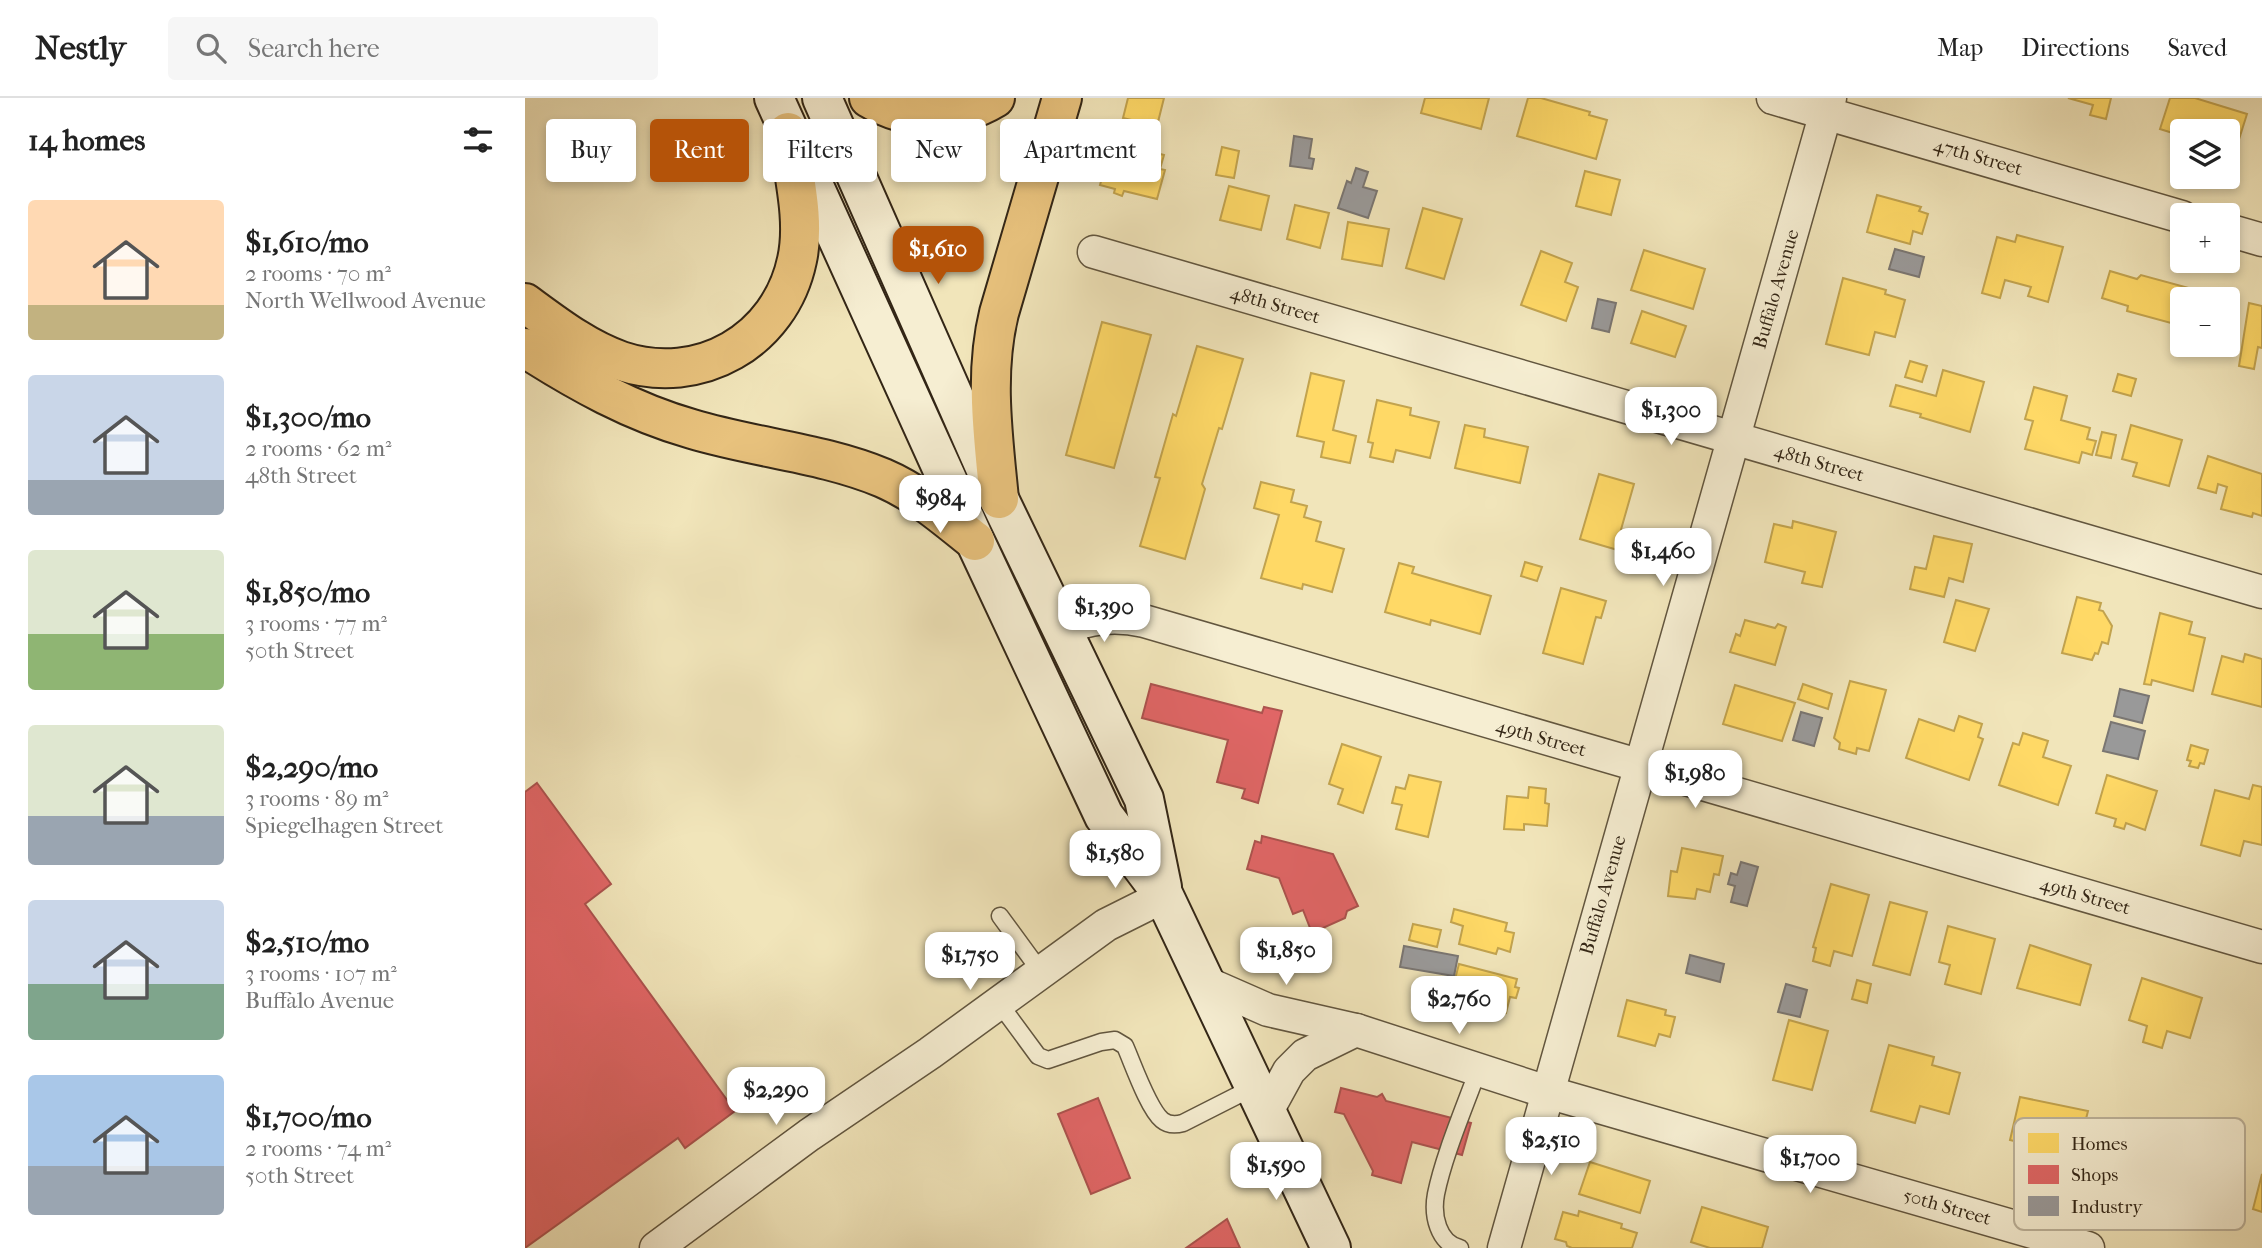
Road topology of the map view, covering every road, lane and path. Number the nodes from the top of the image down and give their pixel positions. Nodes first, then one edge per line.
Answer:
1 (774, 98) edge
2 (822, 98) edge
3 (869, 98) edge
4 (995, 98) edge
5 (1062, 98) edge
6 (1773, 98) edge
7 (1828, 106) edge
8 (783, 119) edge
9 (794, 182) edge
10 (811, 182) edge
11 (2170, 213) edge
12 (2240, 234) edge
13 (2262, 240) edge
14 (1094, 252) dead end
15 (525, 303) edge
16 (525, 348) edge
17 (1733, 438) junction
18 (999, 499) junction
19 (975, 541) junction
20 (2262, 592) edge
21 (1061, 629) junction
22 (1640, 766) junction
23 (1164, 896) junction
24 (1000, 916) dead end
25 (2262, 947) edge
26 (1041, 972) junction
27 (1203, 982) junction
28 (999, 1003) junction
29 (1356, 1030) junction
30 (1478, 1070) junction
31 (1547, 1091) junction
32 (1260, 1100) junction
33 (2014, 1227) edge
34 (2026, 1230) edge
35 (656, 1248) edge
36 (1331, 1248) edge
37 (1460, 1248) edge
38 (1504, 1248) edge
39 (2088, 1248) edge

1 - 8 main road
2 - 18 main road
3 - 4 highway
5 - 18 highway
6 - 7 street, 47th Street
7 - 11 street, 47th Street
7 - 17 street, Buffalo Avenue
9 - 15 highway
10 - 19 main road
12 - 13 street
14 - 17 street, 48th Street
16 - 19 highway
17 - 20 street, 48th Street
17 - 22 street, Buffalo Avenue
18 - 21 main road
19 - 23 main road
21 - 22 street, 49th Street
21 - 23 main road
22 - 25 street, 49th Street
22 - 31 street, Buffalo Avenue
23 - 26 street
23 - 27 main road
24 - 26 lane
26 - 28 street
27 - 29 street, 50th Street
27 - 32 main road
28 - 32 lane
28 - 35 street
29 - 30 street, 50th Street
29 - 32 street
30 - 31 street, 50th Street
30 - 37 lane
31 - 33 street, 50th Street
31 - 38 street, Buffalo Avenue
32 - 36 main road
34 - 39 street, 50th Street

